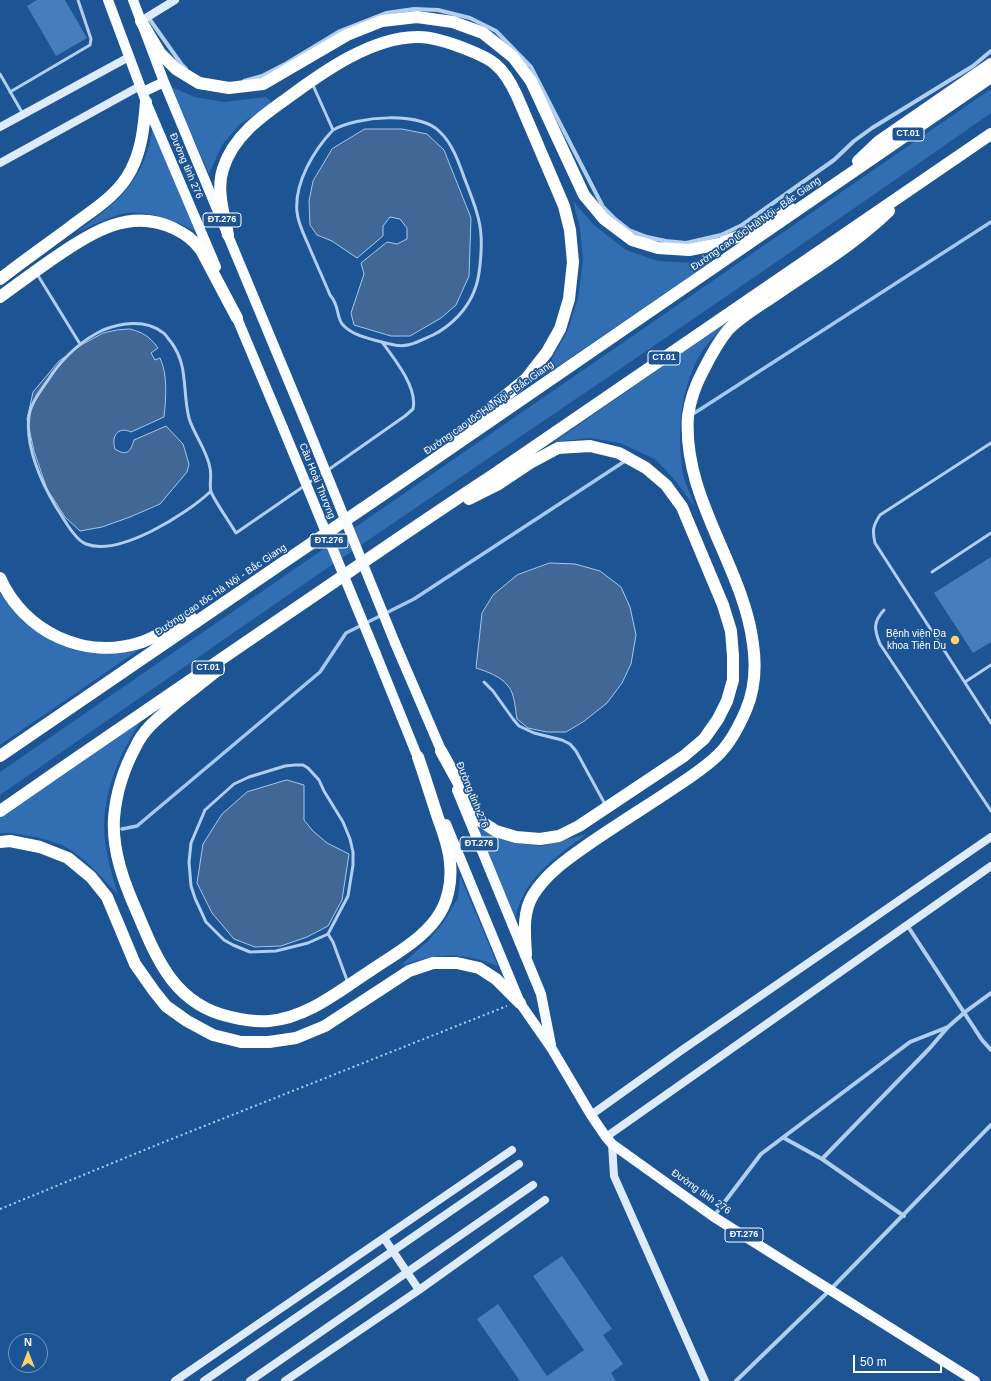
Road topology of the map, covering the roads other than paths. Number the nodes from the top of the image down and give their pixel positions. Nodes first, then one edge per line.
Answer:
1 (78, 0) edge
2 (108, 0) edge
3 (134, 0) edge
4 (175, 0) edge
5 (144, 19) junction
6 (991, 51) edge
7 (129, 57) junction
8 (991, 64) edge
9 (0, 74) edge
10 (199, 77) dead end
11 (991, 77) edge
12 (206, 79) dead end
13 (164, 82) junction
14 (225, 82) dead end
15 (231, 82) dead end
16 (311, 82) junction
17 (10, 92) junction
18 (143, 93) junction
19 (23, 115) junction
20 (0, 127) edge
21 (333, 130) junction
22 (991, 134) edge
23 (0, 153) edge
24 (2, 162) edge
25 (912, 189) junction
26 (826, 190) junction
27 (228, 235) junction
28 (35, 271) junction
29 (0, 279) edge
30 (0, 297) edge
31 (237, 318) junction
32 (382, 342) junction
33 (80, 344) junction
34 (304, 418) joint
35 (283, 428) joint
36 (991, 443) edge
37 (211, 491) junction
38 (384, 494) junction
39 (416, 526) junction
40 (991, 533) edge
41 (278, 566) junction
42 (932, 572) dead end
43 (0, 578) edge
44 (884, 610) dead end
45 (277, 621) junction
46 (395, 643) joint
47 (376, 654) joint
48 (991, 665) edge
49 (484, 682) dead end
50 (965, 682) junction
51 (991, 723) edge
52 (441, 751) junction
53 (0, 756) edge
54 (418, 757) junction
55 (607, 808) junction
56 (0, 811) edge
57 (991, 811) edge
58 (991, 837) edge
59 (0, 842) edge
60 (991, 866) edge
61 (907, 925) junction
62 (328, 934) junction
63 (526, 955) junction
64 (349, 984) junction
65 (991, 993) edge
66 (519, 1002) junction
67 (965, 1012) junction
68 (948, 1027) junction
69 (552, 1049) junction
70 (991, 1050) edge
71 (591, 1115) junction
72 (991, 1125) edge
73 (784, 1138) junction
74 (609, 1140) junction
75 (512, 1150) dead end
76 (822, 1159) junction
77 (520, 1164) dead end
78 (533, 1185) dead end
79 (544, 1200) dead end
80 (904, 1216) junction
81 (714, 1217) junction
82 (384, 1238) junction
83 (393, 1252) junction
84 (407, 1273) junction
85 (418, 1290) junction
86 (830, 1290) junction
87 (175, 1381) edge
88 (204, 1381) edge
89 (250, 1381) edge
90 (285, 1381) edge
91 (705, 1381) edge
92 (736, 1381) edge
93 (975, 1381) edge

1 - 17 lane
2 - 7 main road, Đường tỉnh 276 / ĐT.276
3 - 5 main road, Đường tỉnh 276 / ĐT.276
4 - 5 street
5 - 10 street
5 - 13 main road, Đường tỉnh 276 / ĐT.276
5 - 26 highway
6 - 15 street
7 - 18 main road, Đường tỉnh 276 / ĐT.276
7 - 19 street
8 - 26 highway
9 - 17 lane
11 - 26 highway, Đường cao tốc Hà Nội - Bắc Giang / CT.01
12 - 14 street
13 - 18 main road
13 - 27 main road, Đường tỉnh 276 / ĐT.276
16 - 21 lane
16 - 27 highway
16 - 38 highway
17 - 19 lane
18 - 24 street
18 - 29 highway
18 - 31 main road, Đường tỉnh 276 / ĐT.276
19 - 20 street
21 - 32 lane
21 - 32 lane
22 - 25 highway, CT.01
23 - 24 street
25 - 39 highway, CT.01
25 - 63 highway
26 - 38 highway, Đường cao tốc Hà Nội - Bắc Giang / CT.01
27 - 34 main road, Đường tỉnh 276 / ĐT.276
28 - 30 highway
28 - 31 highway
28 - 33 lane
31 - 35 main road, Đường tỉnh 276 / ĐT.276
32 - 37 lane
33 - 37 lane
33 - 37 lane
34 - 46 main road, Cầu Hoài Thượng / ĐT.276, bridge
35 - 47 main road, Cầu Hoài Thượng / ĐT.276, bridge
36 - 50 lane
38 - 41 highway, Đường cao tốc Hà Nội - Bắc Giang / CT.01
39 - 45 highway, CT.01
39 - 55 highway
40 - 42 lane
41 - 43 highway
41 - 53 highway, Đường cao tốc Hà Nội - Bắc Giang / CT.01
44 - 57 lane
45 - 56 highway, CT.01
45 - 64 highway
46 - 52 main road, Đường tỉnh 276 / ĐT.276
47 - 54 main road, Đường tỉnh 276 / ĐT.276
48 - 50 lane
49 - 55 lane
50 - 51 lane
52 - 55 highway
52 - 63 main road, Đường tỉnh 276 / ĐT.276
54 - 64 highway
54 - 66 main road, Đường tỉnh 276 / ĐT.276
58 - 71 street
59 - 66 highway
60 - 61 street
61 - 67 street
61 - 74 street
62 - 62 lane
62 - 64 lane
63 - 69 main road, Đường tỉnh 276 / ĐT.276
65 - 67 street
66 - 69 main road, Đường tỉnh 276 / ĐT.276
67 - 68 street
67 - 70 street
68 - 73 street
68 - 76 street
69 - 71 main road, Đường tỉnh 276 / ĐT.276
71 - 74 main road, Đường tỉnh 276 / ĐT.276
72 - 80 street
73 - 76 street
73 - 81 street
74 - 81 main road, Đường tỉnh 276 / ĐT.276
74 - 91 street
75 - 82 street
76 - 80 street
77 - 83 street
78 - 84 street
79 - 85 street
80 - 86 street
81 - 86 main road, Đường tỉnh 276 / ĐT.276
82 - 83 street
82 - 87 street
83 - 84 street
83 - 88 street
84 - 85 street
84 - 89 street
85 - 90 street
86 - 92 street
86 - 93 main road, Đường tỉnh 276 / ĐT.276

